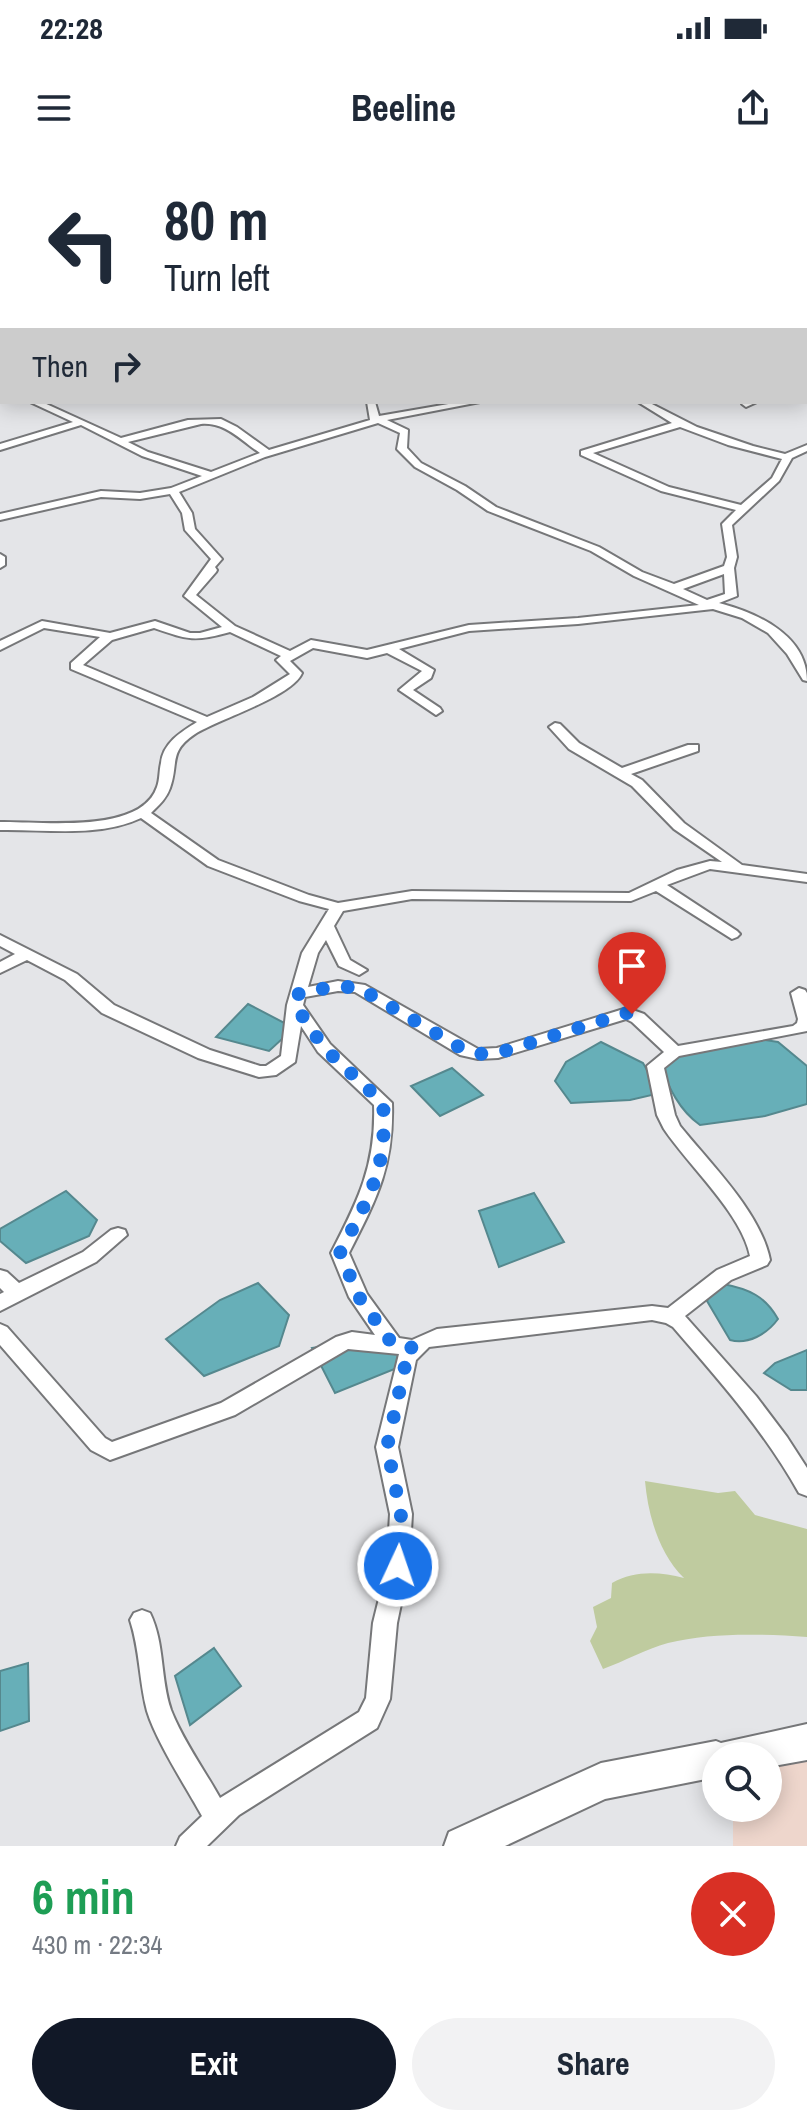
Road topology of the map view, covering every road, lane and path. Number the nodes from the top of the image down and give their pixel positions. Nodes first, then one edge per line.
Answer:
1 (39, 404) edge
2 (372, 404) edge
3 (464, 404) edge
4 (646, 404) edge
5 (377, 419) junction
6 (82, 422) junction
7 (682, 423) junction
8 (121, 441) junction
9 (0, 447) edge
10 (807, 448) edge
11 (267, 453) junction
12 (782, 456) junction
13 (209, 475) junction
14 (173, 491) junction
15 (735, 507) junction
16 (0, 517) edge
17 (0, 557) edge
18 (0, 565) edge
19 (729, 568) junction
20 (674, 588) junction
21 (706, 606) junction
22 (231, 628) junction
23 (104, 635) junction
24 (0, 646) edge
25 (387, 648) junction
26 (287, 654) junction
27 (807, 677) edge
28 (436, 711) dead end
29 (209, 723) junction
30 (555, 727) dead end
31 (693, 748) dead end
32 (621, 773) junction
33 (144, 814) junction
34 (0, 826) edge
35 (740, 869) junction
36 (807, 878) edge
37 (657, 885) junction
38 (338, 907) junction
39 (326, 925) junction
40 (732, 934) dead end
41 (0, 940) edge
42 (27, 954) junction
43 (0, 968) edge
44 (359, 970) dead end
45 (799, 993) dead end
46 (297, 999) junction
47 (674, 1052) junction
48 (118, 1235) dead end
49 (0, 1277) edge
50 (8, 1298) edge
51 (671, 1316) junction
52 (0, 1332) edge
53 (404, 1346) junction
54 (807, 1487) edge
55 (142, 1620) dead end
56 (807, 1742) edge
57 (782, 1747) edge
58 (702, 1762) edge
59 (216, 1817) junction
60 (189, 1846) edge
61 (463, 1846) edge

1 - 6 street
2 - 5 street
3 - 5 street
4 - 7 street
5 - 11 street
5 - 20 street
6 - 8 street
6 - 9 street
7 - 12 street
7 - 15 street
8 - 11 street
8 - 13 street
10 - 12 street
11 - 13 street
12 - 15 street
13 - 14 street
14 - 16 street
14 - 22 street
15 - 19 street
17 - 18 street
19 - 20 street
19 - 21 street
20 - 21 street
21 - 25 street
21 - 27 street
22 - 23 street
22 - 26 street
23 - 24 street
23 - 29 street
25 - 26 street
25 - 28 street
26 - 29 street
29 - 33 street
30 - 32 street
31 - 32 street
32 - 35 street
33 - 34 street
33 - 38 street
35 - 36 street
35 - 37 street
37 - 38 street
37 - 40 street
38 - 39 street
39 - 44 street
39 - 46 street
41 - 42 street
42 - 43 street
42 - 46 street
45 - 47 street
46 - 47 street
46 - 53 street
47 - 51 street
48 - 50 street
49 - 50 street
51 - 53 street
51 - 54 street
52 - 53 street
53 - 59 street
55 - 59 street
56 - 57 main road
58 - 61 main road
59 - 60 street

